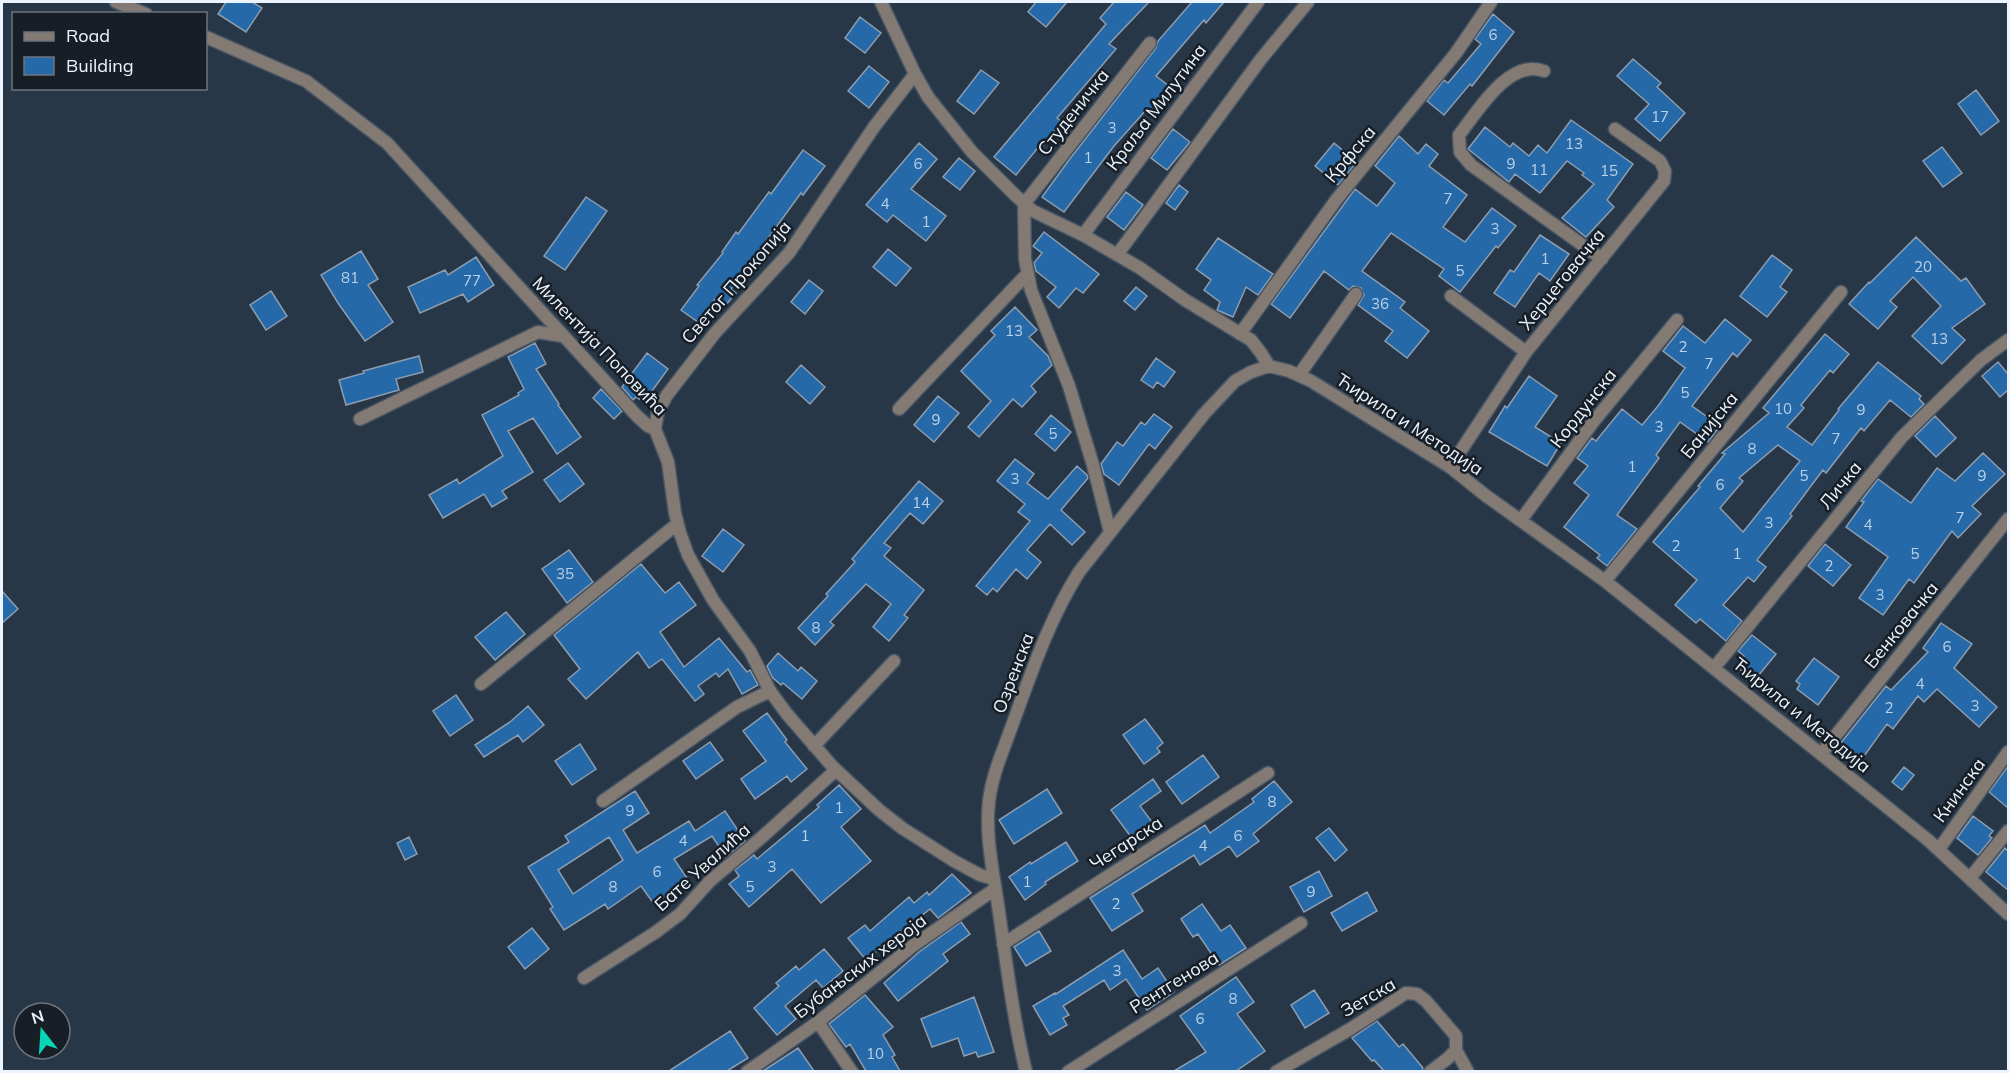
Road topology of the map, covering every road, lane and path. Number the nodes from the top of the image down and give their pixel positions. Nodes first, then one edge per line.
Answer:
1 (116, 2) edge
2 (881, 2) edge
3 (1258, 2) edge
4 (1308, 2) edge
5 (1491, 2) edge
6 (141, 12) edge
7 (207, 37) edge
8 (1150, 43) dead end
9 (1544, 71) dead end
10 (915, 74) junction
11 (1615, 129) dead end
12 (1024, 204) junction
13 (1083, 235) junction
14 (1117, 255) junction
15 (1602, 259) junction
16 (1028, 273) junction
17 (1841, 292) dead end
18 (1356, 294) dead end
19 (1451, 296) dead end
20 (1677, 320) dead end
21 (1240, 334) junction
22 (562, 336) junction
23 (2008, 340) edge
24 (1526, 352) junction
25 (1269, 366) junction
26 (1299, 375) junction
27 (899, 409) dead end
28 (360, 420) dead end
29 (655, 429) junction
30 (1450, 467) junction
31 (2008, 519) edge
32 (1521, 520) junction
33 (677, 524) junction
34 (1110, 532) junction
35 (1605, 581) junction
36 (894, 661) dead end
37 (1714, 668) junction
38 (481, 684) dead end
39 (770, 691) junction
40 (814, 746) junction
41 (2008, 752) edge
42 (1821, 754) junction
43 (836, 770) junction
44 (1268, 773) dead end
45 (603, 801) dead end
46 (2008, 831) edge
47 (1939, 849) junction
48 (1970, 878) junction
49 (995, 884) junction
50 (2008, 914) edge
51 (1301, 923) dead end
52 (1004, 944) junction
53 (584, 978) dead end
54 (818, 1022) junction
55 (1456, 1050) junction
56 (747, 1071) edge
57 (852, 1071) edge
58 (1026, 1071) edge
59 (1068, 1071) edge
60 (1276, 1071) edge
61 (1430, 1071) edge
62 (1468, 1071) edge

1 - 6 street
2 - 10 street
3 - 13 street, Краља Милутина
4 - 14 street
5 - 21 street, Крфска
7 - 22 street, Милентија Поповића
8 - 12 street, Студеничка
9 - 15 street
10 - 12 street
10 - 29 street, Светог Прокопија
11 - 15 street, Херцеговачка
12 - 13 street
12 - 16 street
13 - 14 street
14 - 21 street
15 - 24 street, Херцеговачка
16 - 27 street
16 - 34 street
17 - 35 street, Банијска
18 - 26 street
19 - 24 street
20 - 32 street, Кордунска
21 - 25 street
22 - 28 street
22 - 29 street, Милентија Поповића
23 - 37 street, Личка
24 - 30 street, Херцеговачка
25 - 26 street, Ћирила и Методија
25 - 34 street, Озренска
26 - 30 street, Ћирила и Методија
29 - 33 street, Милентија Поповића
30 - 32 street, Ћирила и Методија
31 - 42 street, Бенковачка
32 - 35 street, Ћирила и Методија
33 - 38 street
33 - 39 street, Милентија Поповића
34 - 49 street, Озренска
35 - 37 street, Ћирила и Методија
36 - 40 street
37 - 42 street, Ћирила и Методија
39 - 40 street, Милентија Поповића
39 - 45 street
40 - 43 street, Милентија Поповића
41 - 47 street, Книнска
42 - 47 street, Ћирила и Методија
43 - 49 street, Милентија Поповића
43 - 53 street, Бате Увалића
44 - 52 street, Чегарска
46 - 48 street
47 - 48 street, Ћирила и Методија
48 - 50 street, Ћирила и Методија
49 - 52 street, Озренска
49 - 54 street, Бубањских хероја
51 - 59 street, Рентгенова
52 - 58 street, Озренска
54 - 56 street, Бубањских хероја
54 - 57 street
55 - 60 street, Зетска
55 - 61 street
55 - 62 street

